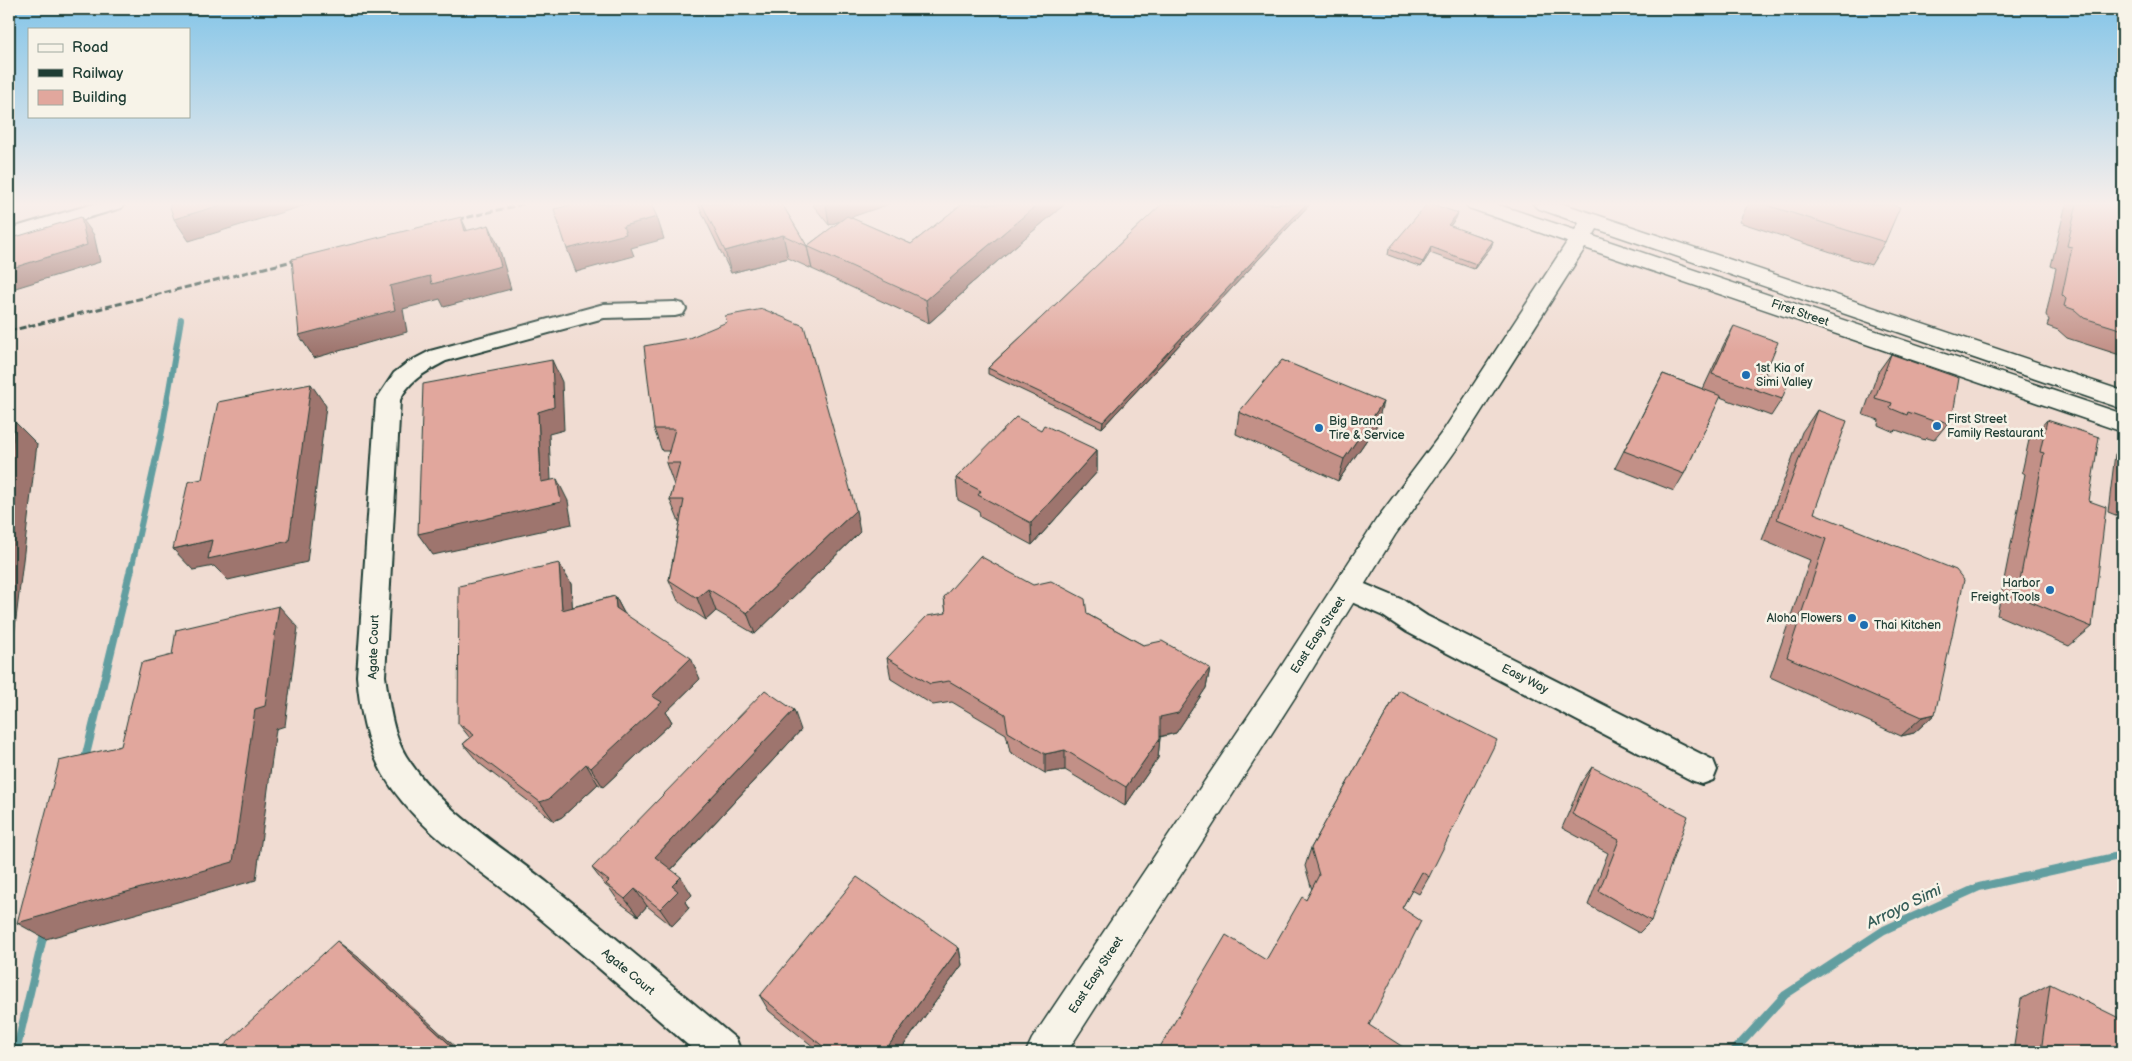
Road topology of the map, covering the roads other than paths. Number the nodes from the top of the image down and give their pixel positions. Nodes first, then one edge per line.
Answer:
1 (1571, 254) edge
2 (1651, 254) edge
3 (1660, 254) edge
4 (675, 309) dead end
5 (2123, 400) edge
6 (2123, 423) edge
7 (1348, 588) junction
8 (1702, 770) dead end
9 (723, 1052) edge
10 (1045, 1052) edge

1 - 7 main road, East Easy Street
2 - 6 main road, First Street
3 - 5 main road, First Street
4 - 9 street, Agate Court
7 - 8 street, Easy Way
7 - 10 main road, East Easy Street

